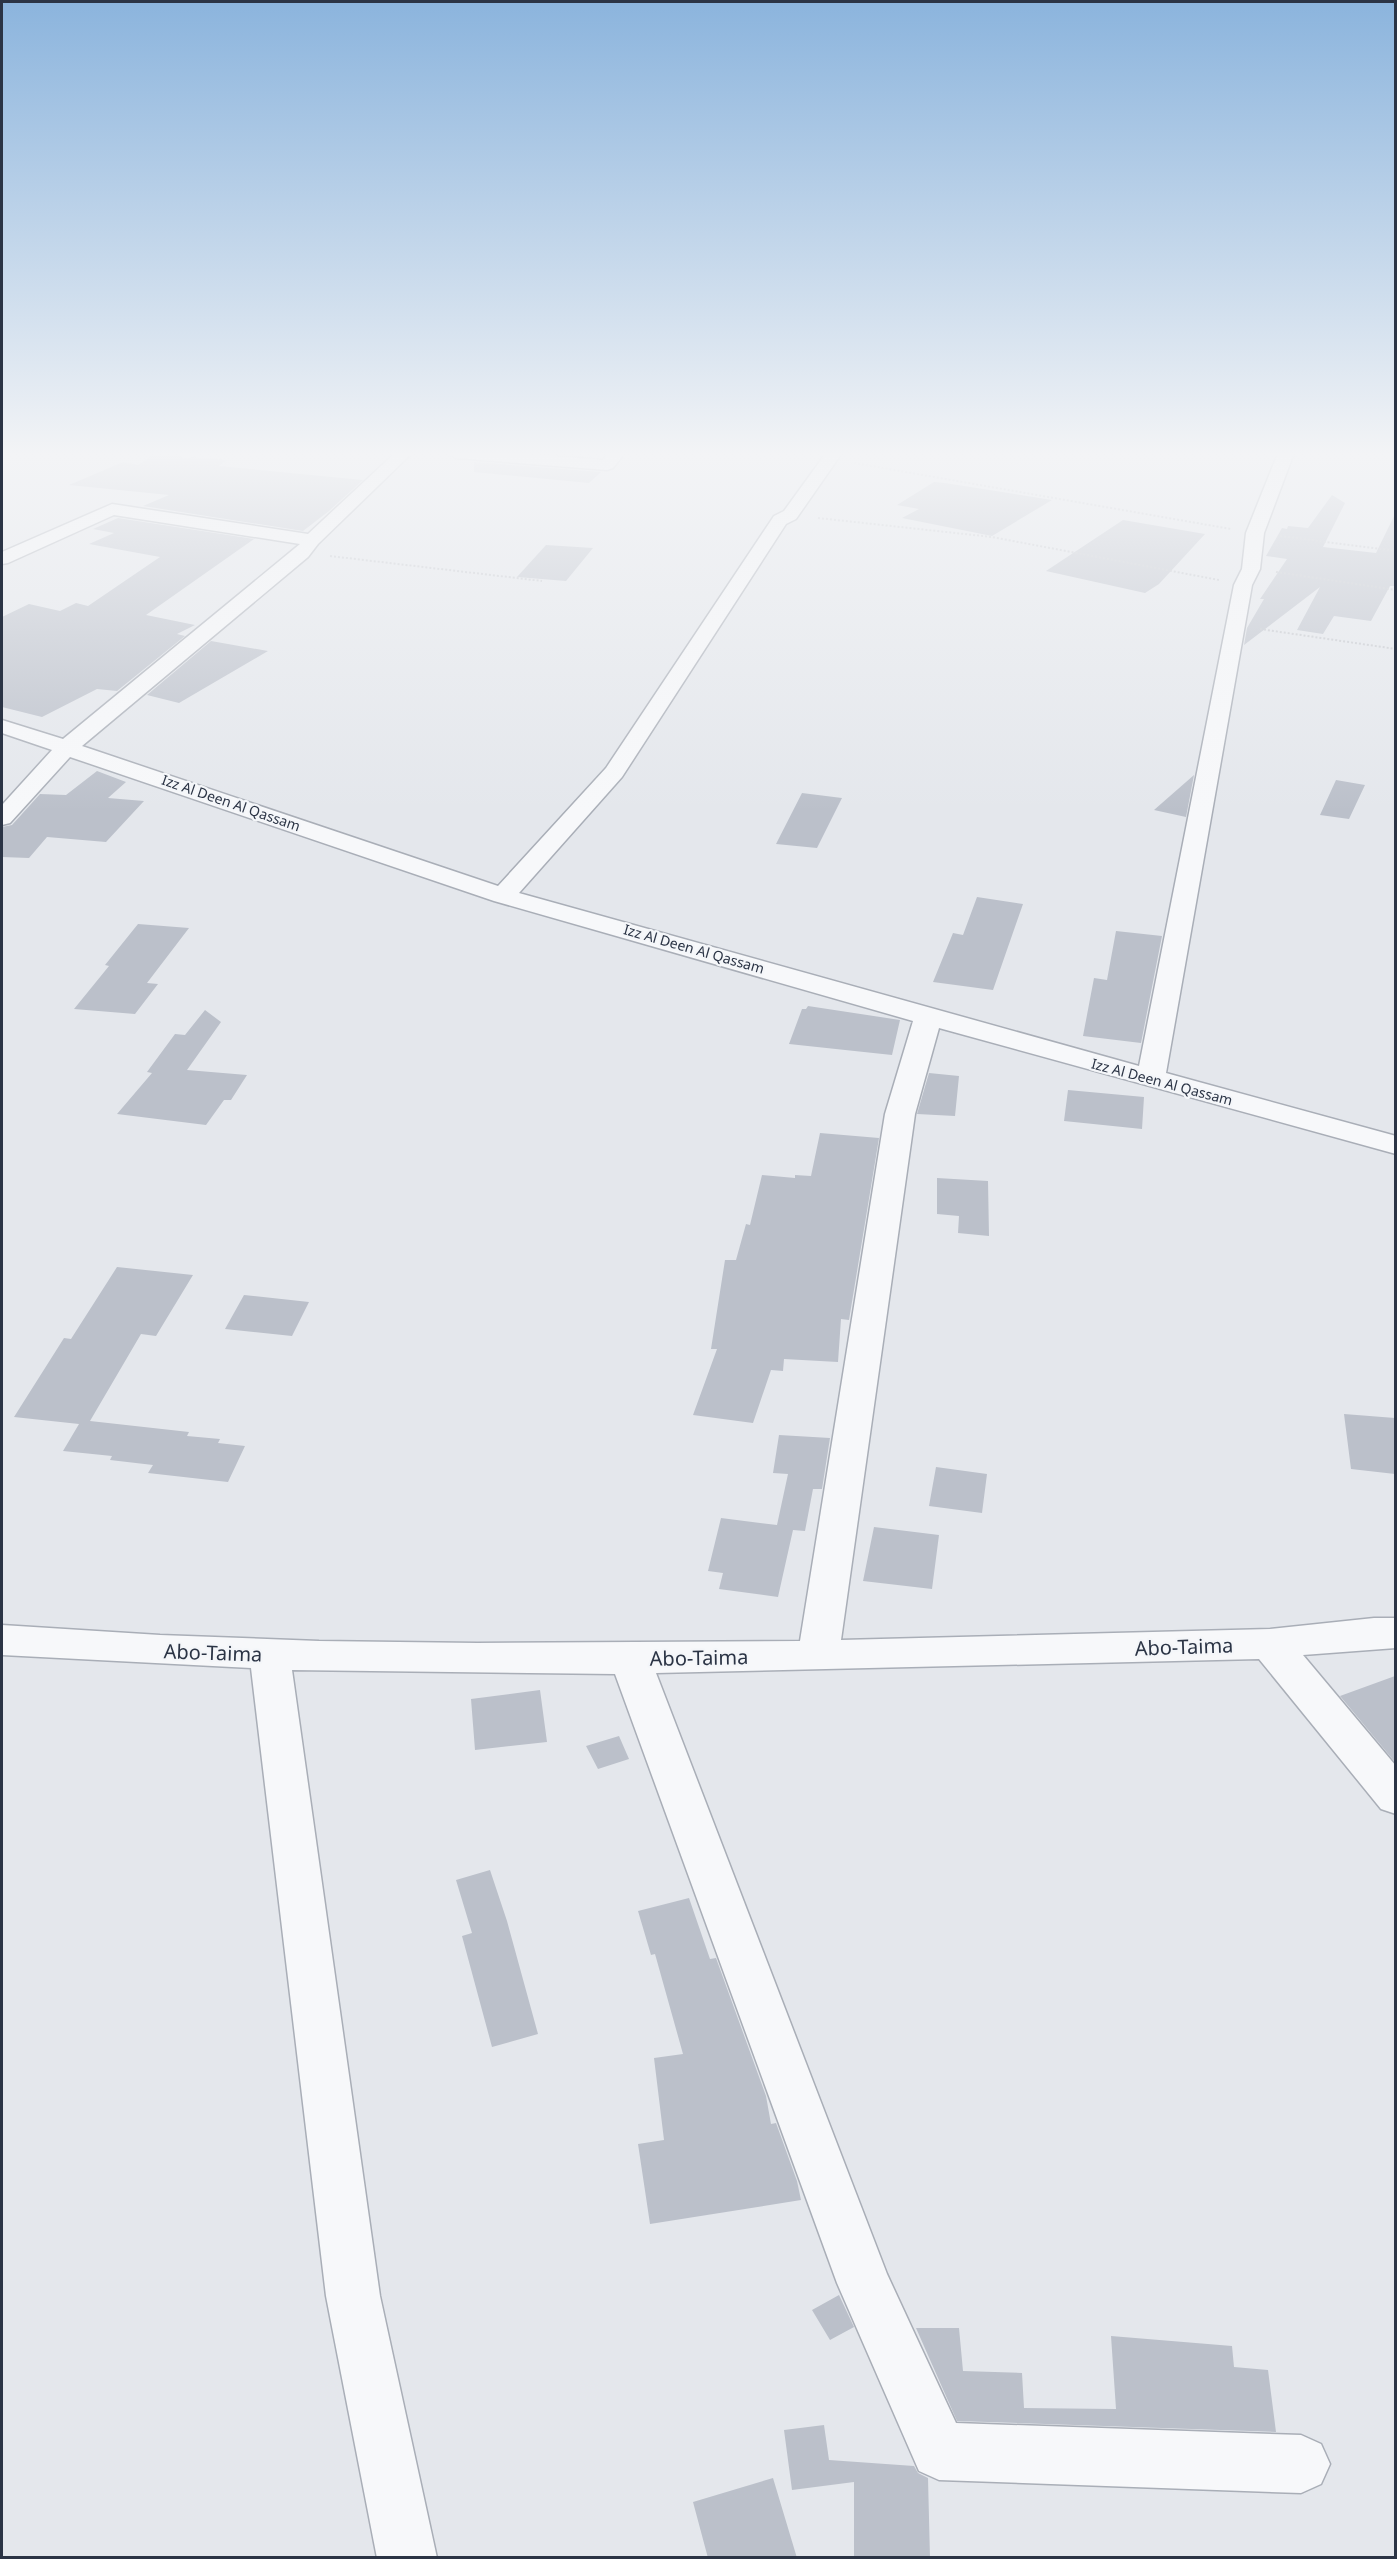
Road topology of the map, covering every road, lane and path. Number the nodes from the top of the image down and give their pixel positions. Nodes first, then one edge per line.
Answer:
1 (275, 572) edge
2 (479, 572) edge
3 (745, 572) edge
4 (1218, 572) edge
5 (1248, 572) edge
6 (1247, 577) junction
7 (542, 582) dead end
8 (1395, 590) edge
9 (1236, 626) junction
10 (1395, 649) edge
11 (2, 726) edge
12 (67, 747) junction
13 (2, 818) edge
14 (503, 896) junction
15 (928, 1016) junction
16 (1151, 1079) junction
17 (1395, 1145) edge
18 (1395, 1633) edge
19 (2, 1640) edge
20 (1270, 1644) junction
21 (270, 1656) junction
22 (818, 1656) junction
23 (630, 1660) junction
24 (1395, 1797) edge
25 (1300, 2464) dead end
26 (407, 2558) edge

1 - 12 street
2 - 7 path
3 - 14 street
4 - 6 path
5 - 6 street
6 - 8 path
6 - 9 street
9 - 10 path
9 - 16 street
11 - 12 street, Izz Al Deen Al Qassam
12 - 13 street
12 - 14 street, Izz Al Deen Al Qassam
14 - 15 street, Izz Al Deen Al Qassam
15 - 16 street, Izz Al Deen Al Qassam
15 - 22 street
16 - 17 street, Izz Al Deen Al Qassam
18 - 20 street, Abo-Taima
19 - 21 street, Abo-Taima
20 - 22 street, Abo-Taima
20 - 24 street
21 - 23 street, Abo-Taima
21 - 26 street
22 - 23 street, Abo-Taima
23 - 25 street

